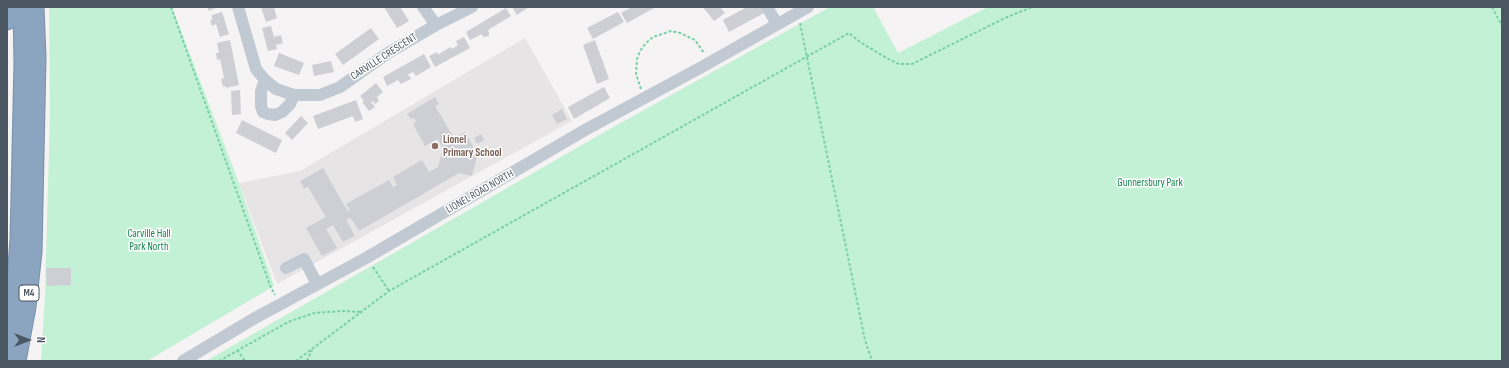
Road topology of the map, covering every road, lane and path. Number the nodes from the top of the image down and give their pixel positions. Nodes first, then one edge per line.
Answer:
1 (8, 7) edge
2 (22, 7) edge
3 (35, 7) edge
4 (171, 7) edge
5 (238, 7) edge
6 (423, 7) edge
7 (472, 7) edge
8 (767, 7) edge
9 (1032, 7) edge
10 (1492, 7) edge
11 (803, 10) edge
12 (7, 22) edge
13 (777, 24) junction
14 (436, 25) junction
15 (1502, 26) edge
16 (808, 57) junction
17 (709, 63) junction
18 (265, 80) junction
19 (294, 95) junction
20 (646, 97) junction
21 (366, 258) junction
22 (286, 268) dead end
23 (317, 284) junction
24 (390, 291) junction
25 (280, 304) junction
26 (362, 312) junction
27 (312, 349) junction
28 (237, 350) junction
29 (7, 357) edge
30 (7, 361) edge
31 (17, 361) edge
32 (183, 361) edge
33 (219, 361) edge
34 (245, 361) edge
35 (296, 361) edge
36 (307, 361) edge
37 (872, 361) edge

1 - 12 highway
2 - 29 highway, M4
3 - 31 highway, M4
4 - 25 path
5 - 18 street, CARVILLE CRESCENT
6 - 14 street
7 - 14 street, CARVILLE CRESCENT
8 - 13 street
9 - 16 path
10 - 15 path
11 - 13 street, LIONEL ROAD NORTH
11 - 16 path
13 - 17 street, LIONEL ROAD NORTH
14 - 19 street, CARVILLE CRESCENT
16 - 24 path
16 - 37 path
17 - 20 street, LIONEL ROAD NORTH
17 - 20 path
18 - 19 street, CARVILLE CRESCENT
18 - 19 street
20 - 21 street, LIONEL ROAD NORTH
21 - 23 street, LIONEL ROAD NORTH
21 - 24 path
22 - 23 street
23 - 25 street, LIONEL ROAD NORTH
24 - 26 path
25 - 32 street, LIONEL ROAD NORTH
26 - 27 path
26 - 28 path
27 - 35 path
27 - 36 path
28 - 33 path
28 - 34 path
29 - 30 highway

